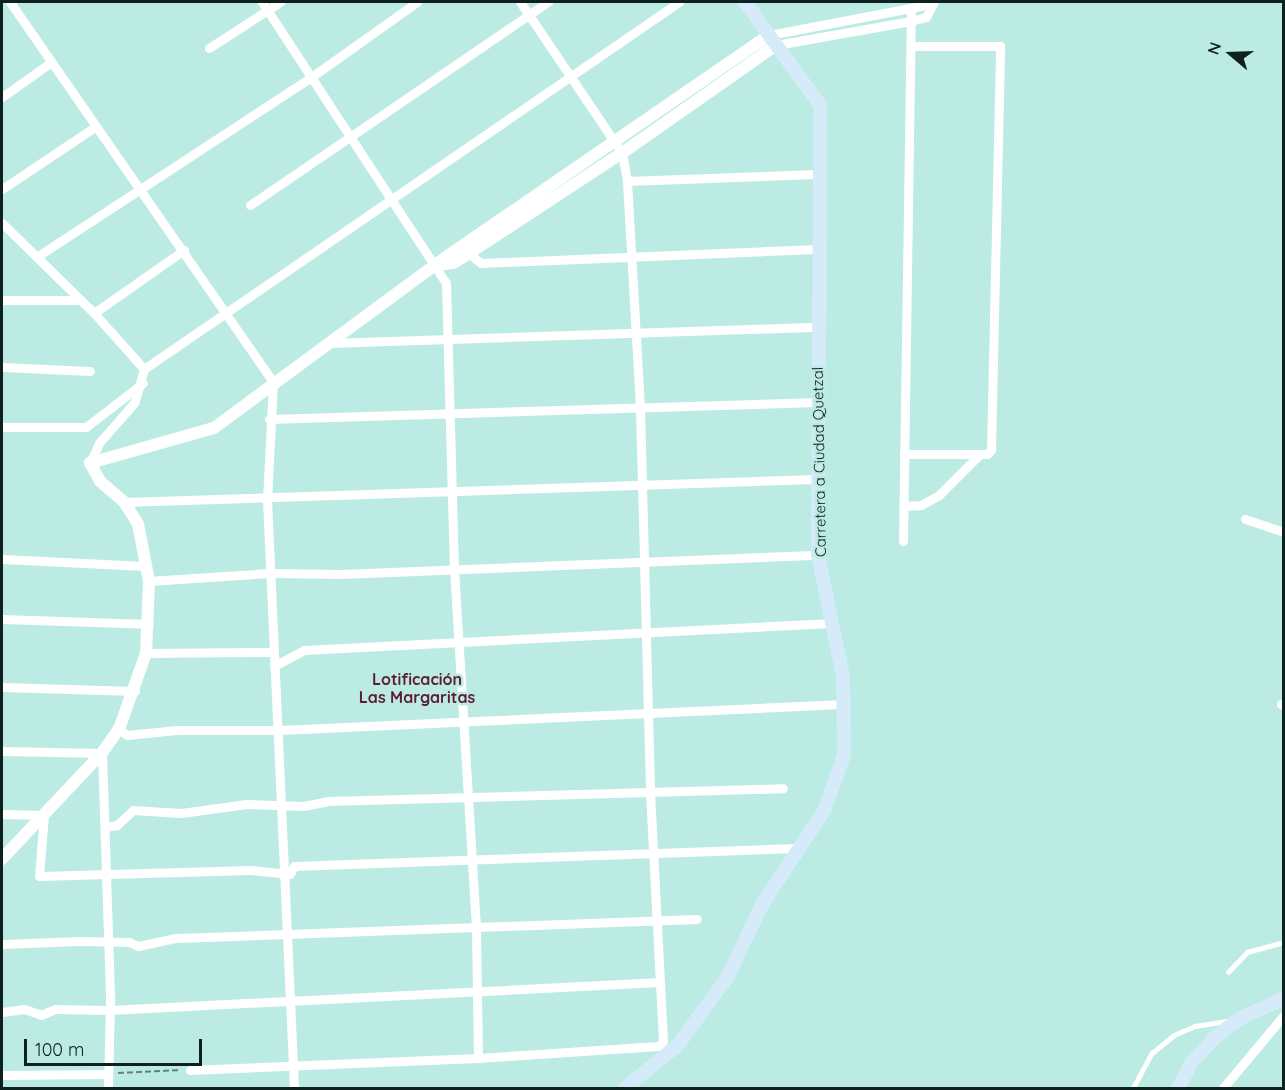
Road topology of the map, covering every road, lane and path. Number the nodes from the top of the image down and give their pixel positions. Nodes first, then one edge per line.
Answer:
1 (8, 2) edge
2 (280, 2) edge
3 (417, 2) edge
4 (520, 2) edge
5 (548, 2) edge
6 (679, 2) edge
7 (745, 2) edge
8 (924, 2) edge
9 (934, 2) edge
10 (2, 6) edge
11 (264, 6) edge
12 (911, 8) junction
13 (528, 14) junction
14 (849, 17) junction
15 (911, 21) junction
16 (810, 25) junction
17 (851, 30) junction
18 (812, 38) junction
19 (772, 40) junction
20 (910, 46) junction
21 (209, 48) dead end
22 (51, 63) junction
23 (571, 77) junction
24 (310, 78) junction
25 (2, 97) edge
26 (96, 126) junction
27 (349, 135) junction
28 (619, 148) junction
29 (817, 174) junction
30 (627, 182) junction
31 (139, 188) junction
32 (2, 189) edge
33 (392, 199) junction
34 (250, 205) dead end
35 (2, 223) edge
36 (6, 232) edge
37 (819, 249) junction
38 (184, 250) junction
39 (465, 250) junction
40 (38, 256) junction
41 (629, 259) junction
42 (438, 265) junction
43 (2, 300) edge
44 (80, 300) junction
45 (225, 312) junction
46 (94, 313) junction
47 (818, 327) junction
48 (633, 331) junction
49 (448, 339) junction
50 (329, 343) junction
51 (2, 367) edge
52 (144, 369) junction
53 (90, 370) dead end
54 (273, 382) junction
55 (143, 383) junction
56 (818, 402) junction
57 (640, 407) junction
58 (450, 412) junction
59 (269, 419) junction
60 (2, 427) edge
61 (904, 454) junction
62 (980, 454) junction
63 (90, 463) junction
64 (816, 479) junction
65 (642, 486) junction
66 (451, 491) junction
67 (267, 500) junction
68 (124, 502) junction
69 (903, 506) junction
70 (1245, 519) dead end
71 (1284, 532) edge
72 (903, 541) dead end
73 (818, 555) junction
74 (2, 559) edge
75 (644, 561) junction
76 (145, 566) junction
77 (454, 568) junction
78 (270, 573) junction
79 (149, 581) junction
80 (2, 619) edge
81 (832, 623) junction
82 (149, 624) junction
83 (645, 635) junction
84 (460, 642) junction
85 (272, 652) junction
86 (146, 653) junction
87 (274, 666) junction
88 (2, 687) edge
89 (135, 691) junction
90 (843, 704) junction
91 (649, 712) junction
92 (465, 721) junction
93 (120, 729) junction
94 (280, 730) junction
95 (2, 751) edge
96 (102, 753) junction
97 (783, 788) dead end
98 (650, 789) junction
99 (468, 797) junction
100 (282, 804) junction
101 (2, 814) edge
102 (44, 815) junction
103 (105, 827) junction
104 (797, 848) junction
105 (654, 853) junction
106 (2, 859) edge
107 (472, 862) junction
108 (284, 871) junction
109 (108, 873) junction
110 (655, 918) junction
111 (697, 919) dead end
112 (476, 929) junction
113 (288, 935) junction
114 (1284, 942) edge
115 (109, 943) junction
116 (2, 945) edge
117 (1228, 972) dead end
118 (659, 982) junction
119 (477, 993) junction
120 (1284, 998) edge
121 (288, 1001) junction
122 (110, 1010) junction
123 (2, 1012) edge
124 (1284, 1015) edge
125 (1239, 1019) junction
126 (478, 1058) junction
127 (293, 1066) junction
128 (190, 1070) joint
129 (108, 1074) junction
130 (2, 1075) edge
131 (108, 1089) edge
132 (294, 1089) edge
133 (625, 1089) edge
134 (1133, 1089) edge
135 (1178, 1089) edge
136 (1223, 1089) edge

1 - 10 street
1 - 22 street
2 - 11 street
3 - 24 street
4 - 13 street
5 - 13 street
6 - 23 street
7 - 19 main road, Carretera a Ciudad Quetzal
8 - 12 street
9 - 15 street
11 - 21 street
11 - 24 street
12 - 14 street
12 - 15 street
13 - 23 street
13 - 27 street
14 - 16 street
14 - 17 street
15 - 17 street
15 - 20 street
16 - 18 street
16 - 19 street
17 - 18 street
18 - 19 street
19 - 28 street
19 - 29 main road, Carretera a Ciudad Quetzal
20 - 61 street
20 - 62 street
22 - 25 street
22 - 26 street
23 - 28 street
23 - 33 street
24 - 27 street
24 - 31 street
26 - 31 street
26 - 32 street
27 - 33 street
27 - 34 street
28 - 30 street
28 - 39 street
29 - 30 street
29 - 37 main road, Carretera a Ciudad Quetzal
30 - 41 street
31 - 38 street
31 - 40 street
33 - 42 street
33 - 45 street
35 - 36 street
36 - 40 street
37 - 41 street
37 - 47 main road, Carretera a Ciudad Quetzal
38 - 45 street
38 - 46 street
39 - 41 street
39 - 42 street
40 - 44 street
41 - 48 street
42 - 49 street
42 - 50 street
43 - 44 street
44 - 46 street
45 - 52 street
45 - 54 street
46 - 52 street
47 - 48 street
47 - 56 main road, Carretera a Ciudad Quetzal
48 - 49 street
48 - 57 street
49 - 50 street
49 - 58 street
50 - 54 street
51 - 53 street
52 - 55 street
54 - 59 street
54 - 63 street
55 - 60 street
55 - 63 street
56 - 57 street
56 - 64 main road, Carretera a Ciudad Quetzal
57 - 58 street
57 - 65 street
58 - 59 street
58 - 66 street
59 - 67 street
61 - 62 street
61 - 69 street
62 - 69 street
63 - 68 street
64 - 65 street
64 - 73 main road, Carretera a Ciudad Quetzal
65 - 66 street
65 - 75 street
66 - 67 street
66 - 77 street
67 - 68 street
67 - 78 street
68 - 76 street
69 - 72 street
70 - 71 street
73 - 75 street
73 - 81 main road, Carretera a Ciudad Quetzal
74 - 76 street
75 - 77 street
75 - 83 street
76 - 79 street
77 - 78 street
77 - 84 street
78 - 79 street
78 - 85 street
79 - 82 street
80 - 82 street
81 - 83 street
81 - 90 main road, Carretera a Ciudad Quetzal
82 - 86 street
83 - 84 street
83 - 91 street
84 - 87 street
84 - 92 street
85 - 86 street
85 - 87 street
86 - 89 street
87 - 94 street
88 - 89 street
89 - 93 street
90 - 91 street
90 - 104 main road, Carretera a Ciudad Quetzal
91 - 92 street
91 - 98 street
92 - 94 street
92 - 99 street
93 - 94 street
93 - 96 street
94 - 100 street
95 - 96 street
96 - 102 street
96 - 103 street
97 - 98 street
98 - 99 street
98 - 105 street
99 - 100 street
99 - 107 street
100 - 103 street
100 - 108 street
101 - 102 street
102 - 106 street
102 - 109 street
103 - 109 street
104 - 105 street
104 - 133 main road, Carretera a Ciudad Quetzal
105 - 107 street
105 - 110 street
107 - 108 street
107 - 112 street
108 - 109 street
108 - 113 street
109 - 115 street
110 - 111 street
110 - 112 street
110 - 118 street
112 - 113 street
112 - 119 street
113 - 115 street
113 - 121 street
114 - 117 lane
115 - 116 street
115 - 122 street
118 - 119 street
118 - 126 street
119 - 121 street
119 - 126 street
120 - 125 main road
121 - 122 street
121 - 127 street
122 - 123 street
122 - 129 street
124 - 136 street
125 - 134 lane
125 - 135 main road
126 - 127 street
127 - 128 street
127 - 132 street
128 - 129 path
129 - 130 street
129 - 131 street

